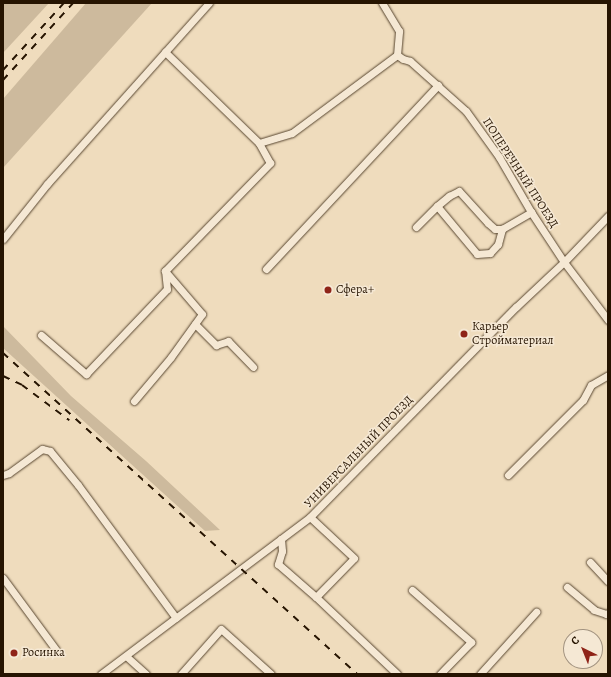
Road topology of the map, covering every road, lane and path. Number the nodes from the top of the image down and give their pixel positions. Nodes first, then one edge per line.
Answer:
1 (208, 3) edge
2 (382, 3) edge
3 (165, 52) junction
4 (397, 55) junction
5 (438, 85) junction
6 (259, 142) junction
7 (437, 206) junction
8 (531, 212) junction
9 (608, 216) edge
10 (416, 227) dead end
11 (502, 229) junction
12 (3, 239) edge
13 (564, 262) junction
14 (266, 269) dead end
15 (165, 271) junction
16 (608, 320) edge
17 (195, 324) junction
18 (41, 335) dead end
19 (253, 367) dead end
20 (608, 375) edge
21 (134, 401) dead end
22 (508, 475) dead end
23 (3, 476) edge
24 (310, 517) junction
25 (281, 539) junction
26 (590, 562) dead end
27 (3, 578) edge
28 (608, 581) edge
29 (567, 587) dead end
30 (412, 590) dead end
31 (316, 597) junction
32 (536, 612) dead end
33 (608, 613) edge
34 (176, 618) junction
35 (56, 650) dead end
36 (126, 656) junction
37 (101, 674) edge
38 (146, 674) edge
39 (180, 674) edge
40 (271, 674) edge
41 (397, 674) edge
42 (440, 674) edge
43 (480, 674) edge

1 - 3 street
2 - 4 street
3 - 6 street
3 - 12 street
4 - 5 street, ПОПЕРЕЧНЫЙ ПРОЕЗД
4 - 6 street
5 - 8 street, ПОПЕРЕЧНЫЙ ПРОЕЗД
5 - 14 street
6 - 15 street
7 - 10 street
7 - 11 street
7 - 11 street
8 - 11 street
8 - 13 street, ПОПЕРЕЧНЫЙ ПРОЕЗД
9 - 13 street, УНИВЕРСАЛЬНЫЙ ПРОЕЗД
13 - 16 street, ПОПЕРЕЧНЫЙ ПРОЕЗД
13 - 24 street, УНИВЕРСАЛЬНЫЙ ПРОЕЗД
15 - 17 street
15 - 18 street
17 - 19 street
17 - 21 street
20 - 22 street
23 - 34 street
24 - 25 street, УНИВЕРСАЛЬНЫЙ ПРОЕЗД
24 - 31 street
25 - 31 street
25 - 34 street, УНИВЕРСАЛЬНЫЙ ПРОЕЗД
26 - 28 street
27 - 35 street
29 - 33 street
30 - 42 street
31 - 41 street
32 - 43 street
34 - 36 street, УНИВЕРСАЛЬНЫЙ ПРОЕЗД
36 - 37 street, УНИВЕРСАЛЬНЫЙ ПРОЕЗД
36 - 38 street
39 - 40 street

